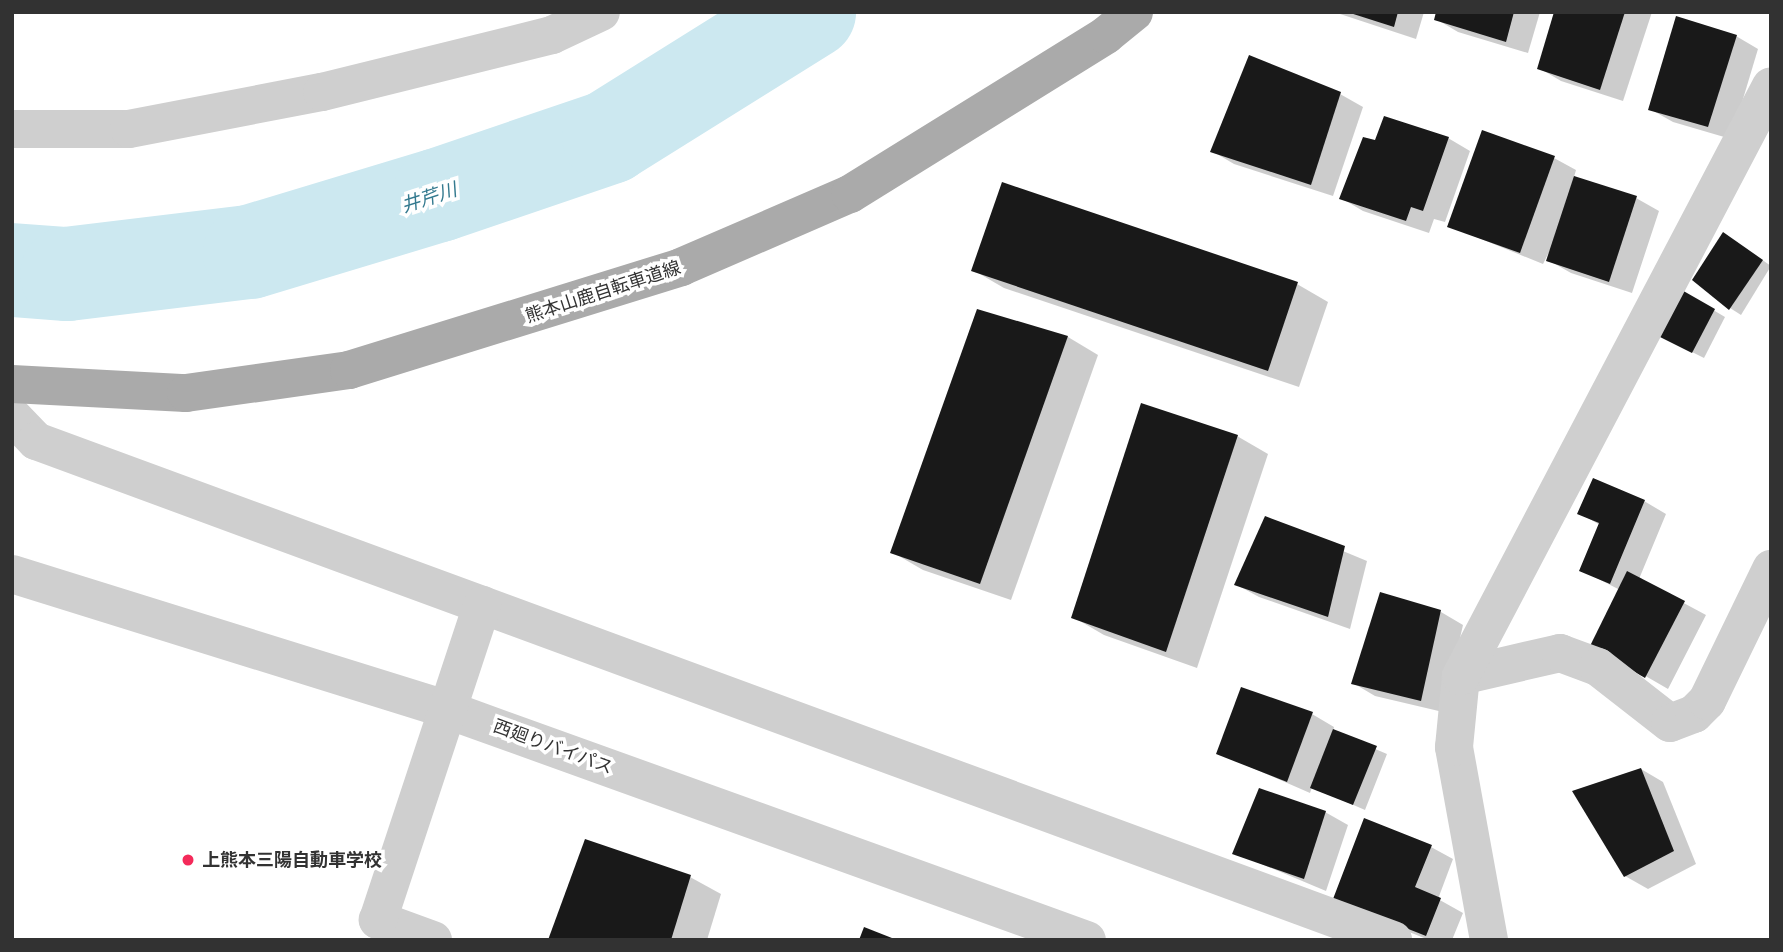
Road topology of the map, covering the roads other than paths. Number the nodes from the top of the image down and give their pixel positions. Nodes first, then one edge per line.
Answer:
1 (601, 12) edge
2 (1134, 12) edge
3 (1771, 86) edge
4 (12, 129) edge
5 (12, 384) edge
6 (12, 416) edge
7 (1771, 569) edge
8 (12, 574) edge
9 (482, 605) junction
10 (1461, 676) junction
11 (448, 710) junction
12 (433, 940) edge
13 (1087, 940) edge
14 (1393, 940) edge
15 (1489, 940) edge

1 - 4 street
2 - 5 main road, 熊本山鹿自転車道線
3 - 10 street
6 - 9 street
7 - 10 street
8 - 11 street, 西廻りバイパス
9 - 11 street
9 - 14 street
10 - 15 street
11 - 12 street
11 - 13 street, 西廻りバイパス

